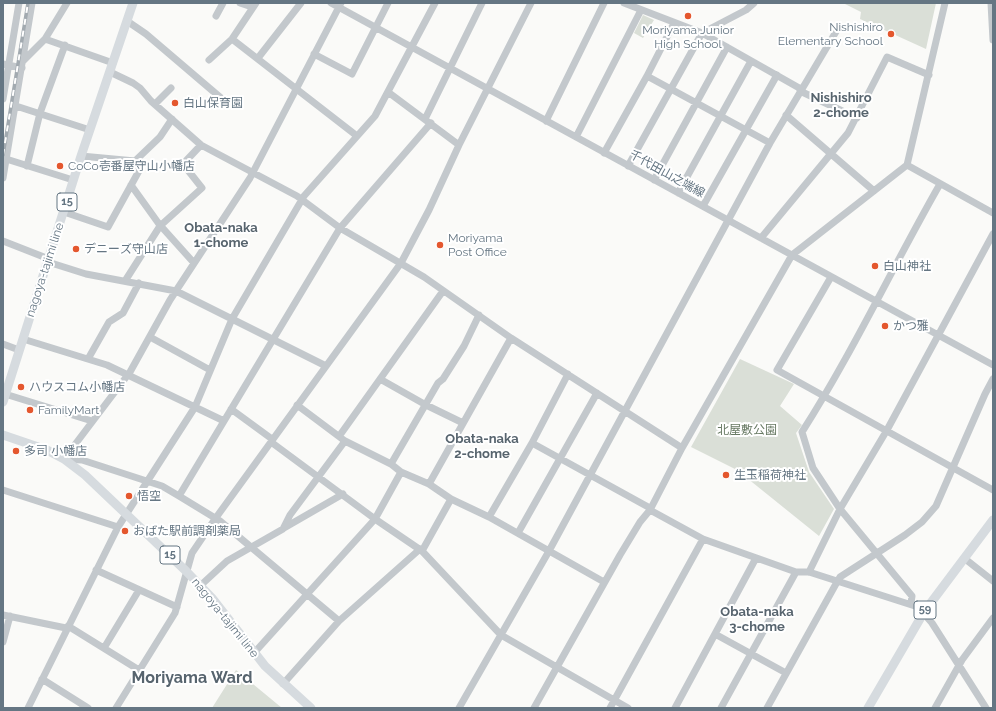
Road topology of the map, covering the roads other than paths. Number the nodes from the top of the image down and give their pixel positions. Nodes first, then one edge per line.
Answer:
1 (19, 3) edge
2 (32, 3) edge
3 (67, 3) edge
4 (133, 3) edge
5 (223, 3) edge
6 (240, 3) edge
7 (301, 3) edge
8 (331, 3) edge
9 (388, 3) edge
10 (435, 3) edge
11 (482, 3) edge
12 (530, 3) edge
13 (604, 3) edge
14 (624, 3) edge
15 (754, 3) edge
16 (945, 3) edge
17 (991, 3) edge
18 (254, 5) edge
19 (340, 5) edge
20 (641, 10) junction
21 (216, 16) dead end
22 (127, 21) junction
23 (674, 23) junction
24 (376, 27) junction
25 (837, 30) dead end
26 (702, 33) junction
27 (45, 39) junction
28 (232, 39) junction
29 (993, 40) edge
30 (65, 45) junction
31 (411, 47) junction
32 (727, 47) junction
33 (314, 54) junction
34 (258, 58) junction
35 (209, 60) dead end
36 (751, 61) junction
37 (22, 64) junction
38 (6, 65) edge
39 (111, 67) junction
40 (450, 68) junction
41 (777, 75) junction
42 (929, 75) junction
43 (647, 76) junction
44 (171, 88) dead end
45 (672, 88) junction
46 (296, 89) junction
47 (488, 89) junction
48 (801, 90) junction
49 (388, 92) junction
50 (221, 98) dead end
51 (3, 99) edge
52 (696, 102) junction
53 (155, 104) junction
54 (16, 106) junction
55 (40, 113) junction
56 (786, 115) junction
57 (722, 116) junction
58 (857, 118) junction
59 (172, 119) junction
60 (428, 121) junction
61 (546, 121) junction
62 (747, 129) junction
63 (90, 130) junction
64 (357, 136) junction
65 (576, 137) junction
66 (770, 143) junction
67 (201, 145) junction
68 (459, 145) junction
69 (604, 152) junction
70 (831, 153) junction
71 (81, 156) junction
72 (5, 158) edge
73 (134, 161) junction
74 (907, 165) junction
75 (27, 166) junction
76 (628, 166) junction
77 (253, 172) junction
78 (3, 178) edge
79 (73, 180) junction
80 (654, 180) junction
81 (940, 184) junction
82 (131, 185) junction
83 (874, 191) junction
84 (678, 193) junction
85 (302, 200) junction
86 (703, 206) junction
87 (64, 212) junction
88 (993, 212) edge
89 (729, 221) junction
90 (160, 226) junction
91 (340, 228) junction
92 (993, 234) edge
93 (761, 238) junction
94 (3, 241) edge
95 (792, 255) junction
96 (48, 260) junction
97 (194, 262) junction
98 (400, 263) junction
99 (831, 277) junction
100 (125, 281) junction
101 (139, 283) junction
102 (176, 291) junction
103 (443, 291) junction
104 (876, 301) junction
105 (479, 315) junction
106 (232, 319) junction
107 (939, 335) junction
108 (150, 337) junction
109 (511, 338) junction
110 (23, 339) junction
111 (272, 339) junction
112 (3, 344) edge
113 (19, 350) junction
114 (88, 359) junction
115 (993, 365) edge
116 (326, 366) junction
117 (210, 370) junction
118 (128, 374) junction
119 (568, 374) junction
120 (380, 379) junction
121 (993, 379) edge
122 (597, 393) junction
123 (825, 396) junction
124 (4, 398) edge
125 (297, 405) junction
126 (426, 405) junction
127 (195, 407) junction
128 (231, 409) junction
129 (625, 410) junction
130 (92, 421) junction
131 (224, 421) junction
132 (463, 423) junction
133 (887, 430) junction
134 (3, 434) edge
135 (343, 438) junction
136 (271, 440) junction
137 (532, 443) junction
138 (682, 448) junction
139 (561, 458) junction
140 (64, 459) junction
141 (391, 464) junction
142 (954, 468) junction
143 (401, 472) junction
144 (590, 473) junction
145 (318, 477) junction
146 (148, 481) junction
147 (429, 484) junction
148 (3, 490) edge
149 (993, 490) edge
150 (343, 494) junction
151 (179, 496) junction
152 (451, 499) junction
153 (650, 509) junction
154 (840, 509) junction
155 (126, 514) junction
156 (489, 516) junction
157 (215, 518) junction
158 (374, 519) junction
159 (993, 520) edge
160 (118, 527) junction
161 (283, 529) junction
162 (518, 533) junction
163 (703, 539) junction
164 (251, 547) junction
165 (421, 550) junction
166 (549, 551) junction
167 (877, 553) junction
168 (756, 558) junction
169 (964, 558) junction
170 (96, 570) junction
171 (186, 571) junction
172 (796, 572) junction
173 (809, 572) junction
174 (993, 581) edge
175 (604, 582) junction
176 (837, 582) junction
177 (200, 586) junction
178 (139, 590) junction
179 (306, 594) junction
180 (911, 603) junction
181 (177, 608) junction
182 (924, 612) junction
183 (6, 616) edge
184 (993, 618) edge
185 (339, 621) junction
186 (67, 627) junction
187 (715, 634) junction
188 (501, 636) junction
189 (3, 642) edge
190 (104, 648) junction
191 (254, 653) junction
192 (751, 654) junction
193 (958, 666) junction
194 (557, 668) junction
195 (139, 670) junction
196 (786, 673) junction
197 (42, 680) junction
198 (283, 684) junction
199 (614, 700) junction
200 (28, 708) edge
201 (88, 708) edge
202 (116, 708) edge
203 (311, 708) edge
204 (459, 708) edge
205 (534, 708) edge
206 (610, 708) edge
207 (628, 708) edge
208 (675, 708) edge
209 (721, 708) edge
210 (767, 708) edge
211 (868, 708) edge
212 (935, 708) edge
213 (986, 708) edge

1 - 38 street
2 - 37 street
3 - 27 street
4 - 22 main road, nagoya-tajimi line / 15
5 - 21 street
6 - 18 street
7 - 34 street
8 - 19 street, 千代田山之端線
9 - 24 street
10 - 31 street
11 - 40 street
12 - 47 street
13 - 61 street
14 - 20 street
15 - 26 street
16 - 42 street
17 - 29 street
18 - 28 street
19 - 24 street, 千代田山之端線
19 - 33 street
20 - 23 street
20 - 65 street
22 - 39 main road, nagoya-tajimi line / 15
22 - 50 street
23 - 26 street
23 - 43 street
24 - 31 street, 千代田山之端線
24 - 33 street
25 - 48 street
26 - 32 street
26 - 45 street
27 - 30 street
27 - 37 street
28 - 34 street
28 - 35 street
30 - 39 street
30 - 55 street
31 - 40 street, 千代田山之端線
31 - 49 street
32 - 36 street
32 - 52 street
33 - 46 street
34 - 46 street
36 - 41 street
36 - 57 street
37 - 38 street
37 - 54 street
38 - 51 street
39 - 53 street
39 - 63 main road, nagoya-tajimi line / 15
40 - 47 street, 千代田山之端線
40 - 60 street
41 - 48 street
41 - 62 street
42 - 58 street
42 - 74 street
43 - 45 street
43 - 69 street
44 - 53 street
45 - 52 street
45 - 76 street
46 - 64 street
46 - 77 street
47 - 61 street, 千代田山之端線
47 - 68 street
48 - 56 street
48 - 58 street
49 - 60 street
49 - 64 street
52 - 57 street
52 - 80 street
53 - 59 street
54 - 55 street
54 - 72 street
55 - 63 street
55 - 75 street
56 - 66 street
56 - 70 street
57 - 62 street
57 - 84 street
58 - 70 street
59 - 67 street
59 - 73 street
60 - 68 street
60 - 91 street
61 - 65 street, 千代田山之端線
62 - 66 street
62 - 86 street
63 - 71 main road, nagoya-tajimi line / 15
64 - 85 street
65 - 69 street, 千代田山之端線
66 - 89 street
67 - 77 street
67 - 90 street
68 - 98 street
69 - 76 street, 千代田山之端線
70 - 83 street
70 - 93 street
71 - 73 street
71 - 79 main road, nagoya-tajimi line / 15
72 - 75 street
72 - 78 street
73 - 82 street
74 - 81 street
74 - 83 street
75 - 79 street
76 - 80 street, 千代田山之端線
77 - 85 street
77 - 97 street
79 - 87 main road, nagoya-tajimi line / 15
80 - 84 street, 千代田山之端線
81 - 88 street
81 - 104 street
82 - 87 street
82 - 90 street
83 - 95 street
84 - 86 street, 千代田山之端線
85 - 91 street
85 - 106 street
86 - 89 street, 千代田山之端線
87 - 96 main road, nagoya-tajimi line / 15
89 - 93 street, 千代田山之端線
89 - 129 street
90 - 97 street
90 - 100 street
91 - 98 street
91 - 111 street
92 - 107 street
93 - 95 street, 千代田山之端線
94 - 96 street
95 - 99 street, 千代田山之端線
95 - 138 street
96 - 100 street
96 - 110 main road, nagoya-tajimi line / 15
97 - 102 street
98 - 103 street
98 - 116 street
99 - 104 street, 千代田山之端線
99 - 123 street
100 - 101 street
101 - 102 street
101 - 114 street
102 - 106 street
102 - 108 street
103 - 105 street
103 - 120 street
104 - 107 street, 千代田山之端線
104 - 123 street
105 - 109 street
105 - 126 street
106 - 111 street
106 - 117 street
107 - 115 street, 千代田山之端線
107 - 133 street
108 - 117 street
108 - 118 street
109 - 119 street
109 - 132 street
110 - 113 main road, nagoya-tajimi line / 15
110 - 114 street
111 - 116 street
111 - 128 street
112 - 113 street
113 - 124 main road, nagoya-tajimi line / 15
114 - 118 street
116 - 125 street
117 - 127 street
118 - 127 street
118 - 130 street
119 - 122 street
119 - 137 street
120 - 126 street
120 - 135 street
121 - 142 street
122 - 129 street
122 - 139 street
123 - 133 street
123 - 154 street
124 - 130 street
125 - 135 street
125 - 136 street
126 - 132 street
126 - 141 street
127 - 131 street
127 - 146 street
128 - 131 street
128 - 136 street
129 - 138 street
129 - 144 street
130 - 140 street
131 - 151 street
132 - 147 street
133 - 142 street
133 - 154 street
134 - 140 main road, nagoya-tajimi line / 15
135 - 141 street
135 - 145 street
136 - 145 street
136 - 157 street
137 - 139 street
137 - 156 street
138 - 153 street
139 - 144 street
139 - 162 street
140 - 146 street
140 - 155 main road, nagoya-tajimi line / 15
141 - 143 street
142 - 149 street
142 - 167 street
143 - 147 street
143 - 158 street
144 - 153 street
144 - 166 street
145 - 150 street
145 - 161 street
146 - 151 street
146 - 155 street
147 - 152 street
148 - 160 street
150 - 158 street
150 - 161 street
151 - 157 street
152 - 156 street
152 - 165 street
153 - 163 street
153 - 175 street
154 - 167 street
154 - 173 street
155 - 160 street
155 - 171 main road, nagoya-tajimi line / 15
156 - 162 street
157 - 164 street
157 - 171 street
158 - 165 street
158 - 179 street
159 - 169 main road, 59
160 - 170 street
161 - 164 street
162 - 166 street
163 - 168 street
163 - 199 street
164 - 177 street
164 - 179 street
165 - 185 street
165 - 188 street
166 - 175 street
166 - 188 street
167 - 176 street
167 - 180 street
168 - 172 street
168 - 187 street
169 - 174 street
169 - 182 main road, 59
170 - 178 street
170 - 186 street
171 - 177 main road, nagoya-tajimi line / 15
171 - 181 street
172 - 173 street
172 - 192 street
173 - 176 street
175 - 194 street
176 - 180 street
176 - 196 street
177 - 191 main road, nagoya-tajimi line / 15
178 - 181 street
178 - 190 street
179 - 185 street
179 - 191 street
180 - 182 street
181 - 195 street
182 - 193 street
182 - 211 main road, 59
183 - 186 street
183 - 189 street
184 - 193 street
185 - 198 street
186 - 190 street
186 - 197 street
187 - 192 street
187 - 208 street
188 - 194 street
188 - 204 street
190 - 195 street
191 - 198 main road, nagoya-tajimi line / 15
192 - 196 street
192 - 209 street
193 - 212 street
193 - 213 street
194 - 199 street
194 - 205 street
195 - 202 street
196 - 210 street
197 - 200 street
197 - 201 street
198 - 203 main road, nagoya-tajimi line / 15
199 - 206 street
199 - 207 street

